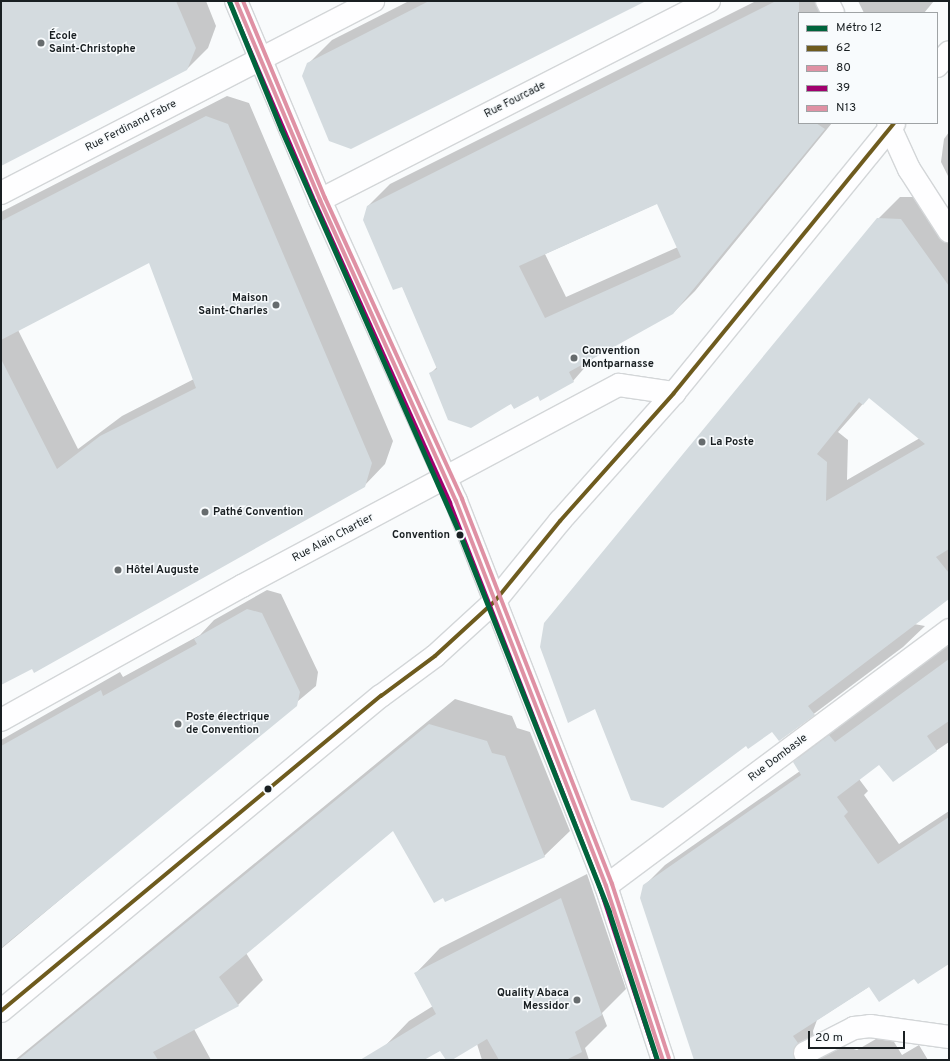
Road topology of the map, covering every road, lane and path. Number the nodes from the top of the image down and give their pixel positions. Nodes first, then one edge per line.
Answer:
1 (236, 1) edge
2 (373, 1) edge
3 (710, 1) edge
4 (827, 1) edge
5 (832, 12) edge
6 (949, 52) edge
7 (260, 59) junction
8 (938, 65) edge
9 (891, 125) edge
10 (1, 193) edge
11 (320, 200) junction
12 (949, 231) edge
13 (674, 393) junction
14 (447, 480) junction
15 (495, 601) junction
16 (949, 630) edge
17 (1, 720) edge
18 (606, 886) junction
19 (1, 1011) edge
20 (949, 1037) edge
21 (805, 1053) dead end
22 (663, 1060) edge

1 - 7 main road
2 - 7 main road, Rue Ferdinand Fabre
3 - 11 main road, Rue Fourcade
4 - 5 main road
6 - 8 main road
7 - 10 main road, Rue Ferdinand Fabre
7 - 11 main road
9 - 12 main road
9 - 13 main road
11 - 14 main road
13 - 14 main road, Rue Alain Chartier
13 - 15 main road
14 - 15 main road
14 - 17 main road, Rue Alain Chartier
15 - 18 main road
15 - 19 main road
16 - 18 main road, Rue Dombasle
18 - 22 main road
20 - 21 main road

